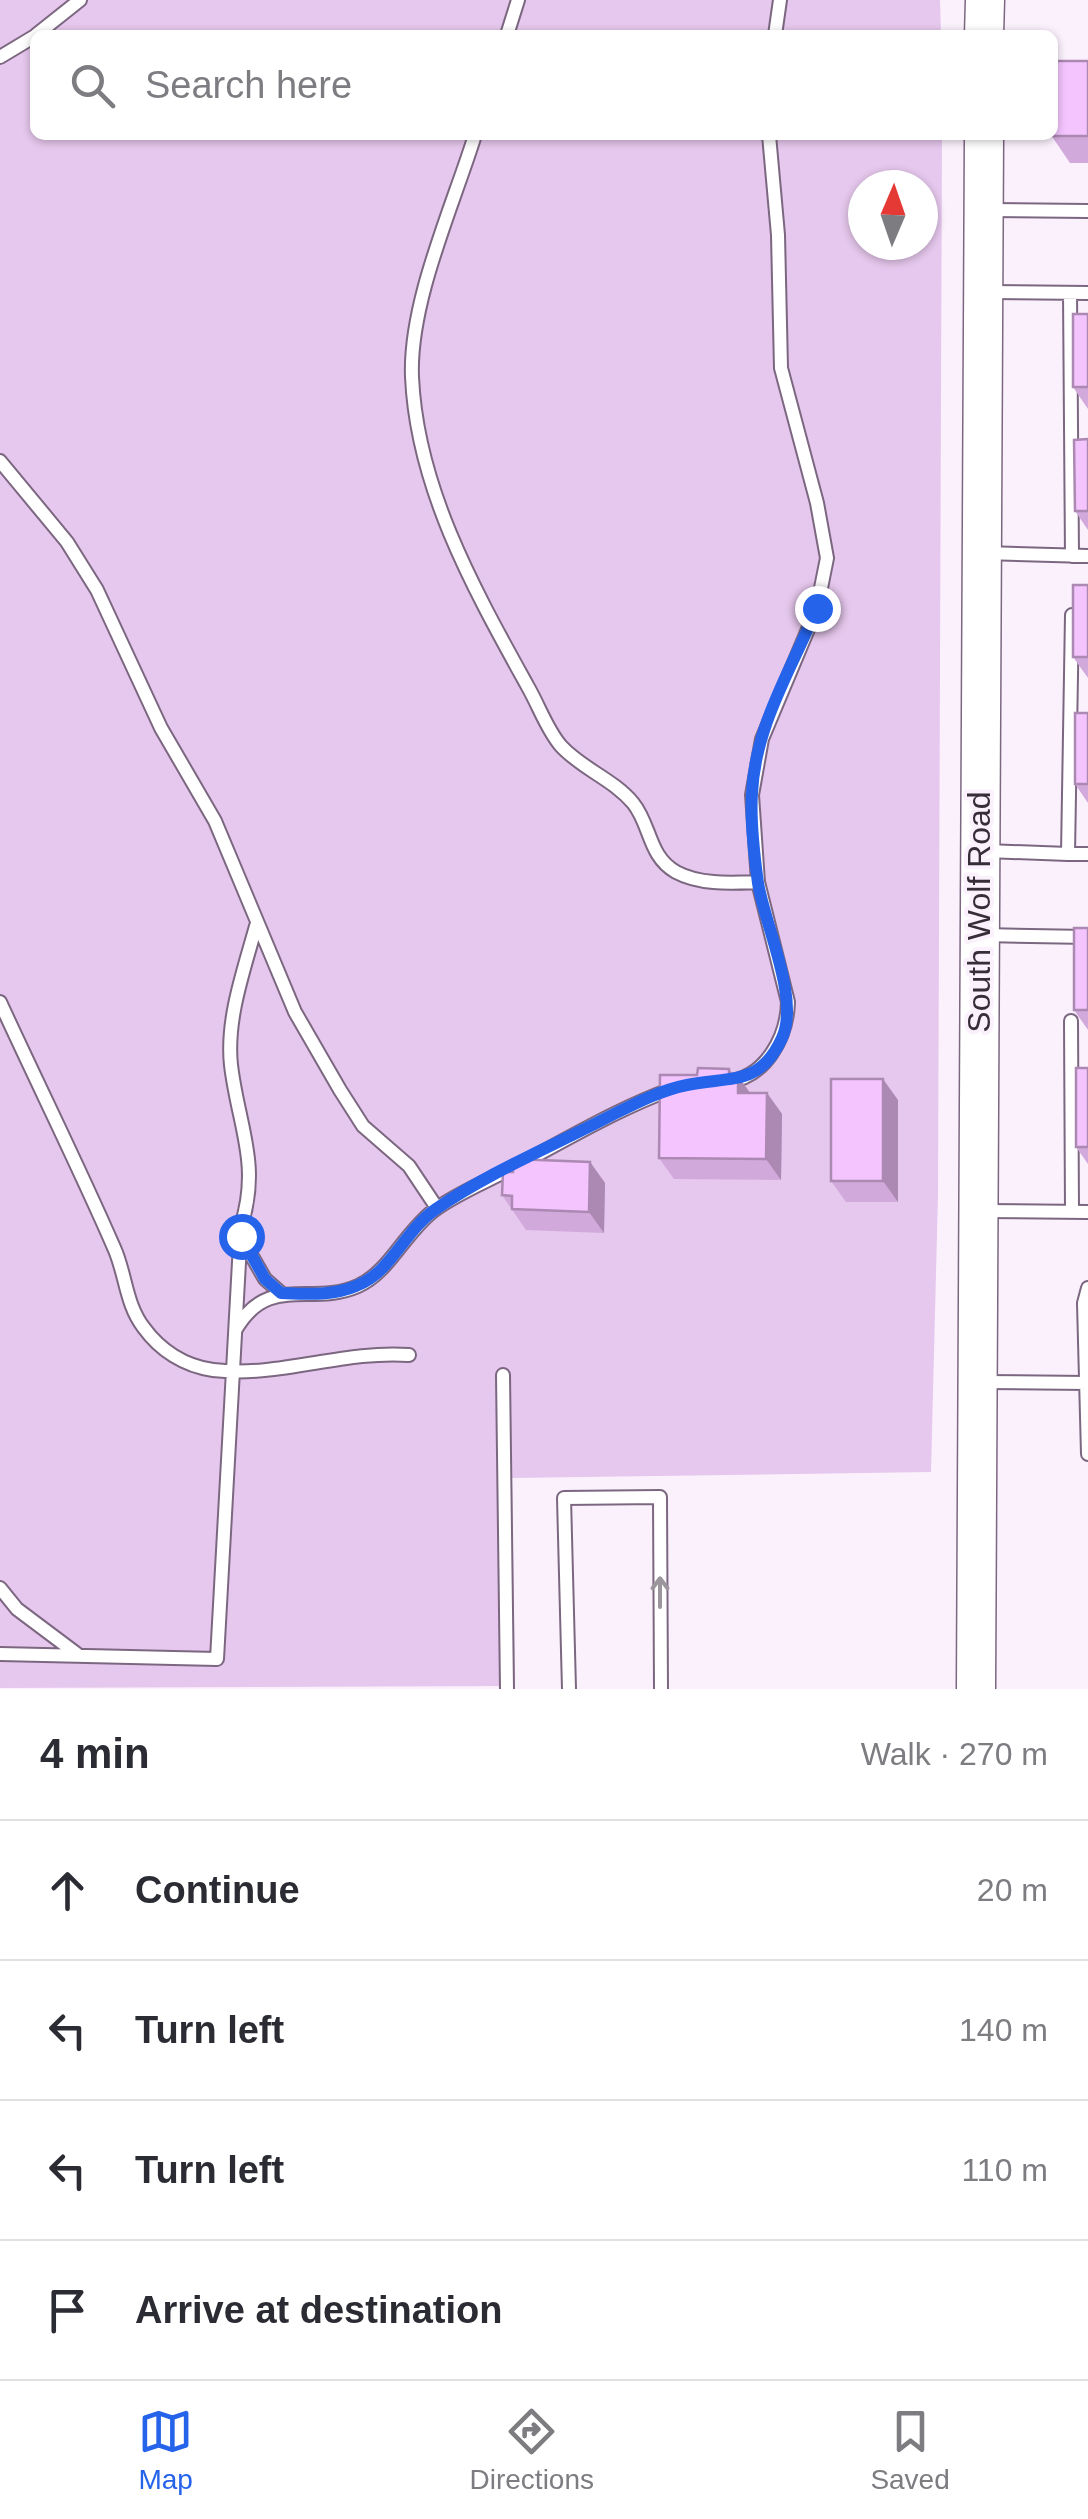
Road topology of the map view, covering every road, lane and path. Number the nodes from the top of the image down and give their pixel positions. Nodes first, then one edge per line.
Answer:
1 (80, 0) edge
2 (518, 0) edge
3 (780, 0) edge
4 (984, 0) edge
5 (42, 30) edge
6 (509, 30) edge
7 (776, 30) edge
8 (984, 30) edge
9 (30, 38) edge
10 (0, 56) edge
11 (474, 140) edge
12 (769, 140) edge
13 (984, 140) edge
14 (983, 210) junction
15 (1088, 211) edge
16 (983, 292) junction
17 (1070, 293) junction
18 (1088, 294) edge
19 (0, 461) edge
20 (982, 552) junction
21 (1072, 556) junction
22 (1088, 556) edge
23 (1072, 615) edge
24 (980, 851) junction
25 (1068, 854) junction
26 (1088, 854) edge
27 (758, 882) junction
28 (256, 926) junction
29 (979, 935) junction
30 (1088, 938) edge
31 (0, 1002) edge
32 (1071, 1020) edge
33 (716, 1083) edge
34 (690, 1084) edge
35 (437, 1208) junction
36 (978, 1212) junction
37 (1072, 1212) junction
38 (1088, 1212) edge
39 (241, 1236) junction
40 (1088, 1288) edge
41 (281, 1293) junction
42 (236, 1328) junction
43 (409, 1355) dead end
44 (233, 1370) junction
45 (503, 1375) dead end
46 (977, 1382) junction
47 (1087, 1383) edge
48 (1088, 1454) edge
49 (0, 1588) edge
50 (0, 1654) edge
51 (79, 1656) junction
52 (507, 1689) edge
53 (568, 1689) edge
54 (661, 1689) edge
55 (976, 1689) edge

1 - 5 lane
2 - 6 lane
3 - 7 lane
4 - 8 main road
9 - 10 lane
11 - 27 lane
12 - 27 lane
13 - 14 main road, South Wolf Road
14 - 15 lane
14 - 16 main road, South Wolf Road
16 - 17 lane
16 - 20 main road, South Wolf Road
17 - 18 lane
17 - 21 lane
19 - 28 lane
20 - 21 lane
20 - 24 main road, South Wolf Road
21 - 22 lane
23 - 25 lane
24 - 25 lane
24 - 29 main road, South Wolf Road
25 - 26 lane
27 - 33 lane
28 - 35 lane
28 - 39 lane
29 - 30 lane
29 - 36 main road, South Wolf Road
31 - 44 lane
32 - 37 lane
34 - 35 lane
35 - 41 lane
36 - 37 lane
36 - 46 main road, South Wolf Road
37 - 38 lane
39 - 41 lane
39 - 42 lane
40 - 47 lane
41 - 42 lane
42 - 44 lane
43 - 44 lane
44 - 51 lane
45 - 52 lane
46 - 47 lane
46 - 55 main road, South Wolf Road
47 - 48 lane
49 - 51 lane
50 - 51 lane
54 -> 53 lane

